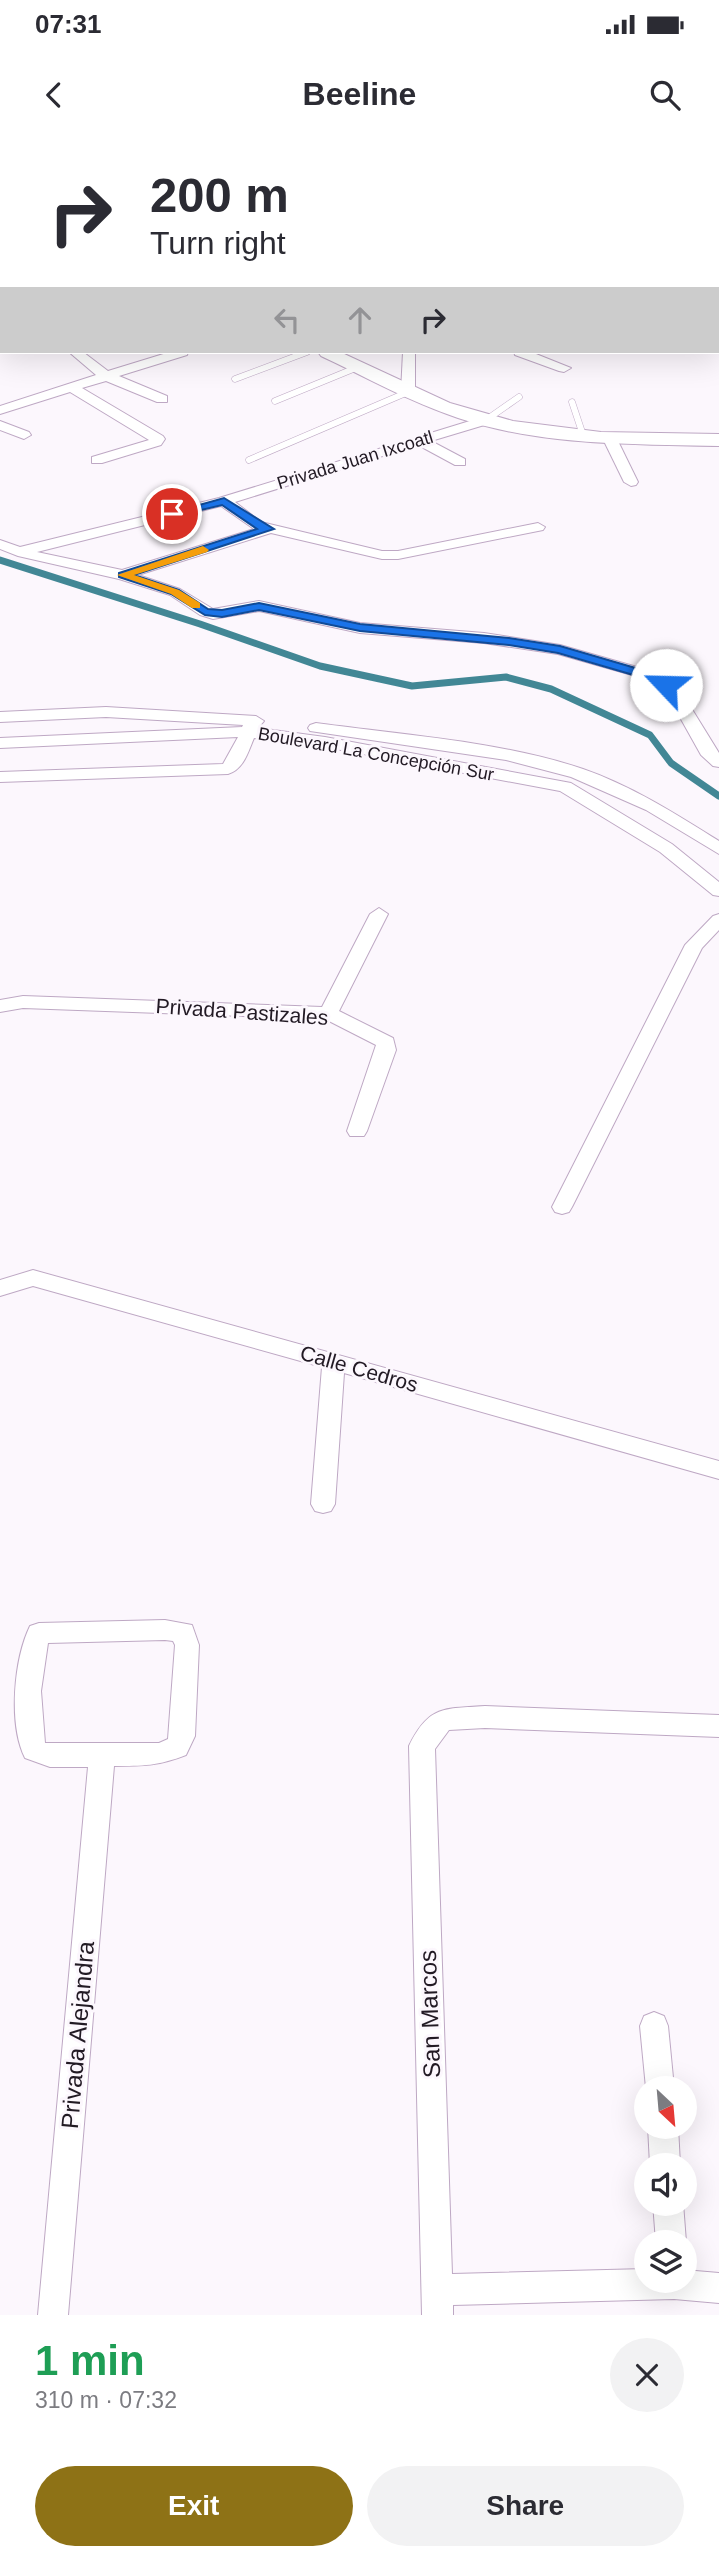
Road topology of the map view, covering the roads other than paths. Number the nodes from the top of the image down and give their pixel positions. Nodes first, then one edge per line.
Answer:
1 (78, 354) edge
2 (175, 354) edge
3 (302, 354) edge
4 (331, 354) edge
5 (409, 354) edge
6 (526, 354) edge
7 (358, 367) junction
8 (564, 368) dead end
9 (104, 375) junction
10 (235, 379) dead end
11 (71, 387) junction
12 (408, 392) junction
13 (519, 397) dead end
14 (162, 399) dead end
15 (275, 401) dead end
16 (572, 402) dead end
17 (0, 410) edge
18 (486, 420) junction
19 (0, 425) edge
20 (24, 435) dead end
21 (583, 435) junction
22 (609, 437) junction
23 (418, 440) junction
24 (719, 440) edge
25 (97, 460) dead end
26 (249, 460) dead end
27 (460, 462) dead end
28 (631, 482) dead end
29 (224, 501) junction
30 (538, 527) dead end
31 (268, 529) junction
32 (0, 544) edge
33 (18, 552) junction
34 (123, 575) junction
35 (0, 717) edge
36 (252, 726) junction
37 (0, 743) edge
38 (716, 761) edge
39 (0, 777) edge
40 (719, 849) edge
41 (719, 891) edge
42 (379, 914) dead end
43 (719, 920) edge
44 (0, 1006) edge
45 (328, 1013) junction
46 (357, 1131) dead end
47 (562, 1207) dead end
48 (0, 1288) edge
49 (334, 1362) junction
50 (719, 1470) edge
51 (323, 1504) dead end
52 (719, 1726) edge
53 (102, 1754) junction
54 (654, 2025) dead end
55 (659, 2076) edge
56 (634, 2285) edge
57 (697, 2285) edge
58 (719, 2288) edge
59 (439, 2302) edge
60 (53, 2315) edge

1 - 9 street
2 - 9 street
3 - 10 lane
4 - 7 street
5 - 12 street
6 - 8 street
7 - 12 street
7 - 15 lane
9 - 11 street
9 - 14 street
11 - 17 street
11 - 25 street
12 - 18 street
12 - 26 lane
13 - 18 lane
16 - 21 lane
18 - 21 street
18 - 23 street, Privada Juan Ixcoatl
19 - 20 street
21 - 22 street
22 - 24 street
22 - 28 street
23 - 27 street
23 - 29 street, Privada Juan Ixcoatl
29 - 31 street
29 - 33 street, Privada Juan Ixcoatl
30 - 31 street
31 - 34 street
32 - 33 street
33 - 34 street
34 - 38 street
35 - 36 street, Boulevard La Concepción Sur
36 - 37 street, Boulevard La Concepción Sur
36 - 39 street
36 - 40 street, Boulevard La Concepción Sur
36 - 41 street, Boulevard La Concepción Sur
42 - 45 street
43 - 47 street
44 - 45 street, Privada Pastizales
45 - 46 street, Privada Pastizales
48 - 49 street, Calle Cedros
49 - 50 street, Calle Cedros
49 - 51 street
52 - 59 street, San Marcos
53 - 53 street
53 - 60 street, Privada Alejandra
54 - 55 street
56 - 59 street
57 - 58 street

